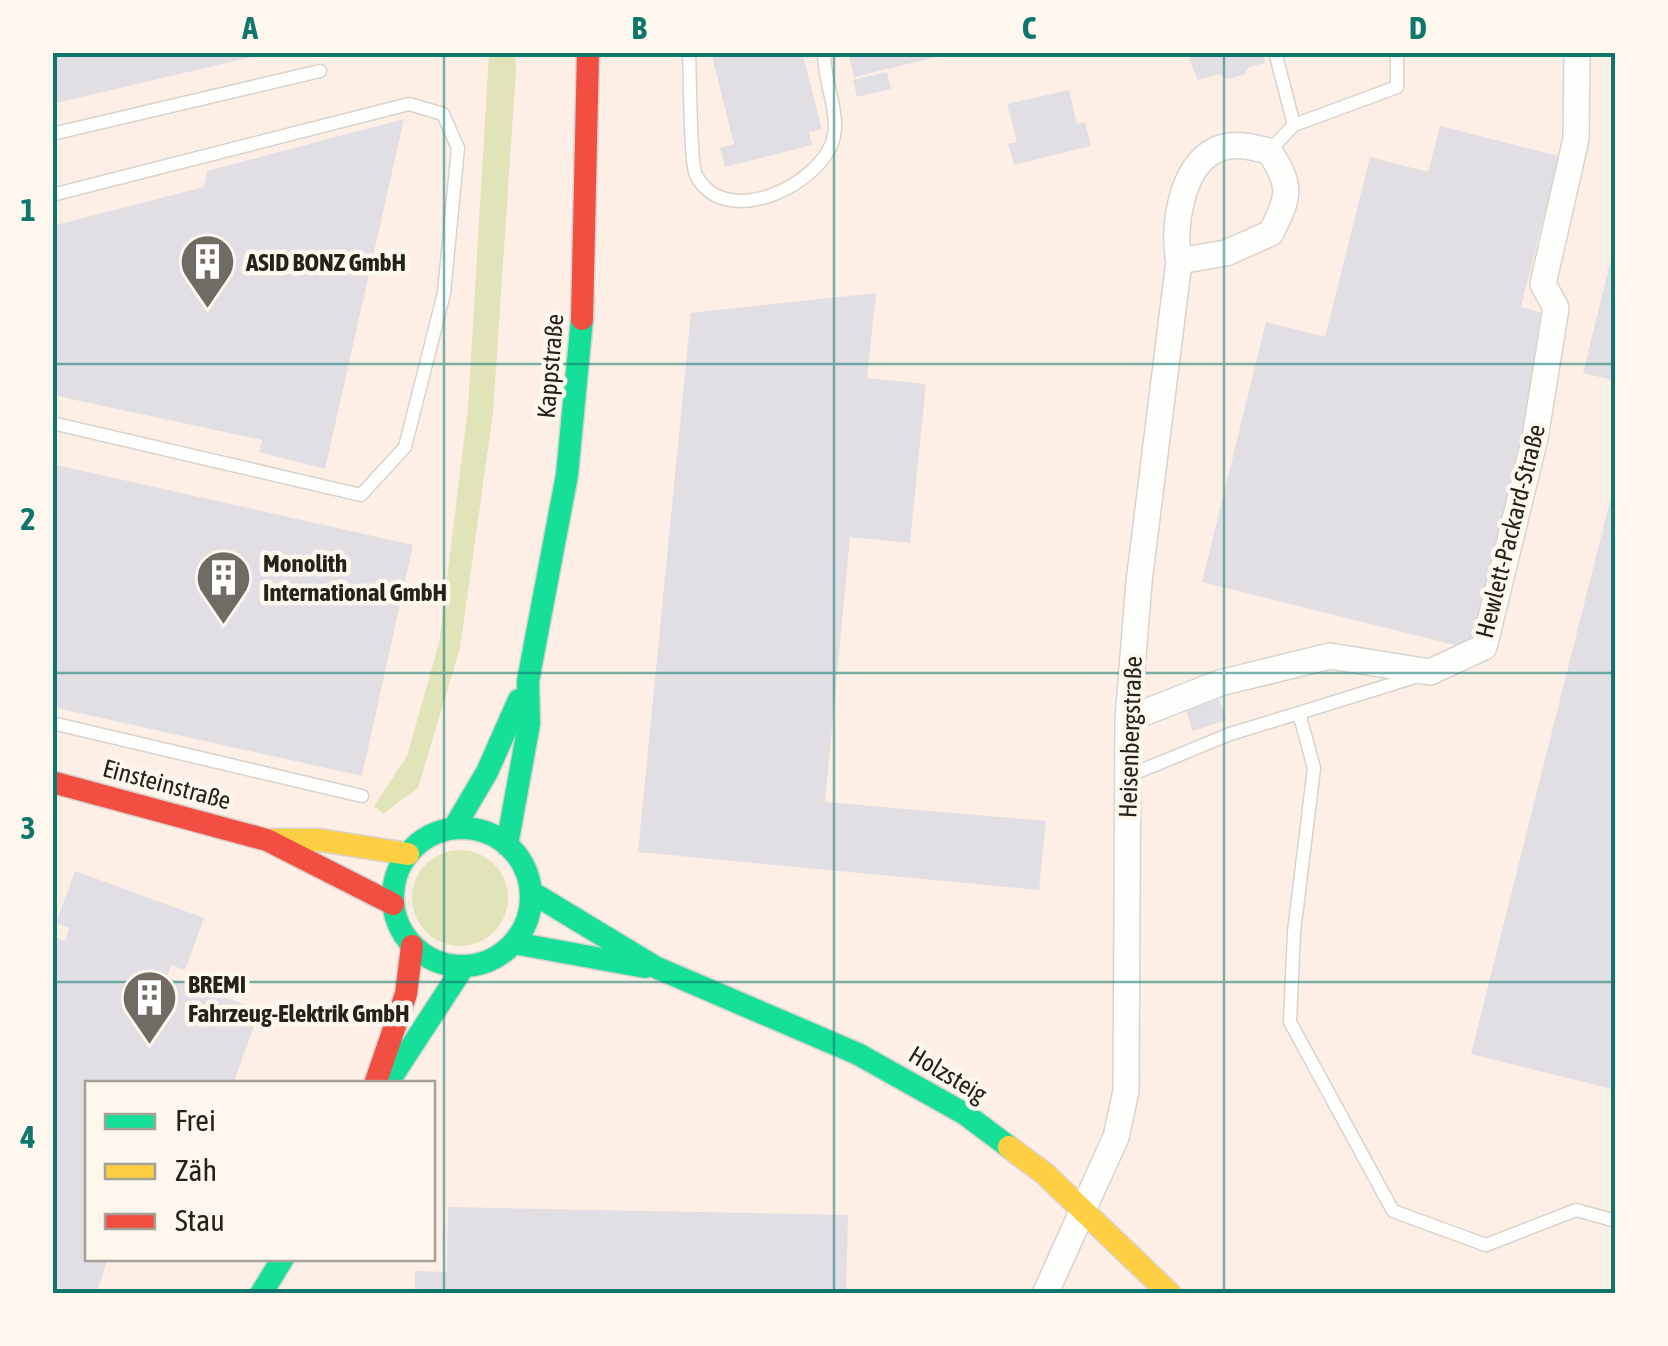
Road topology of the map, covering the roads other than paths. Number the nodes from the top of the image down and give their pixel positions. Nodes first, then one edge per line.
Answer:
1 (588, 52) edge
2 (689, 52) edge
3 (824, 52) edge
4 (1274, 52) edge
5 (1397, 52) edge
6 (1577, 52) edge
7 (320, 72) dead end
8 (1294, 125) junction
9 (52, 134) edge
10 (1269, 151) junction
11 (52, 195) edge
12 (1179, 261) junction
13 (52, 423) edge
14 (1430, 672) junction
15 (528, 681) junction
16 (1299, 714) junction
17 (1128, 719) junction
18 (52, 723) edge
19 (1126, 778) junction
20 (52, 782) edge
21 (362, 796) dead end
22 (454, 828) junction
23 (267, 840) junction
24 (507, 844) junction
25 (408, 854) junction
26 (531, 892) junction
27 (393, 904) junction
28 (514, 942) junction
29 (412, 946) junction
30 (464, 966) junction
31 (655, 967) junction
32 (376, 1081) edge
33 (390, 1081) edge
34 (1082, 1207) junction
35 (1616, 1221) edge
36 (281, 1261) edge
37 (261, 1294) edge
38 (1045, 1294) edge
39 (1170, 1294) edge

1 - 15 street, Kappstraße
2 - 3 lane
4 - 8 lane
5 - 8 lane
6 - 14 street, Hewlett-Packard-Straße
7 - 9 lane
8 - 10 lane
10 - 12 street, Heisenbergstraße
10 - 12 street
11 - 13 lane
12 - 17 street, Heisenbergstraße
14 - 16 lane
14 - 17 street
15 - 22 street, Kappstraße
15 - 24 street, Kappstraße
16 - 19 lane
16 - 35 lane
17 - 19 street, Heisenbergstraße
18 - 21 lane
19 - 34 street, Heisenbergstraße
20 - 23 street, Einsteinstraße
22 - 24 street
22 - 25 street
23 - 25 street, Einsteinstraße
23 - 27 street, Einsteinstraße
24 - 26 street
25 - 27 street
26 - 28 street
26 - 31 street, Holzsteig
27 - 29 street
28 - 30 street
28 - 31 street, Holzsteig
29 - 30 street
29 - 32 street
30 - 33 street
31 - 34 street, Holzsteig
34 - 38 street, Heisenbergstraße
34 - 39 street, Holzsteig
36 - 37 street

